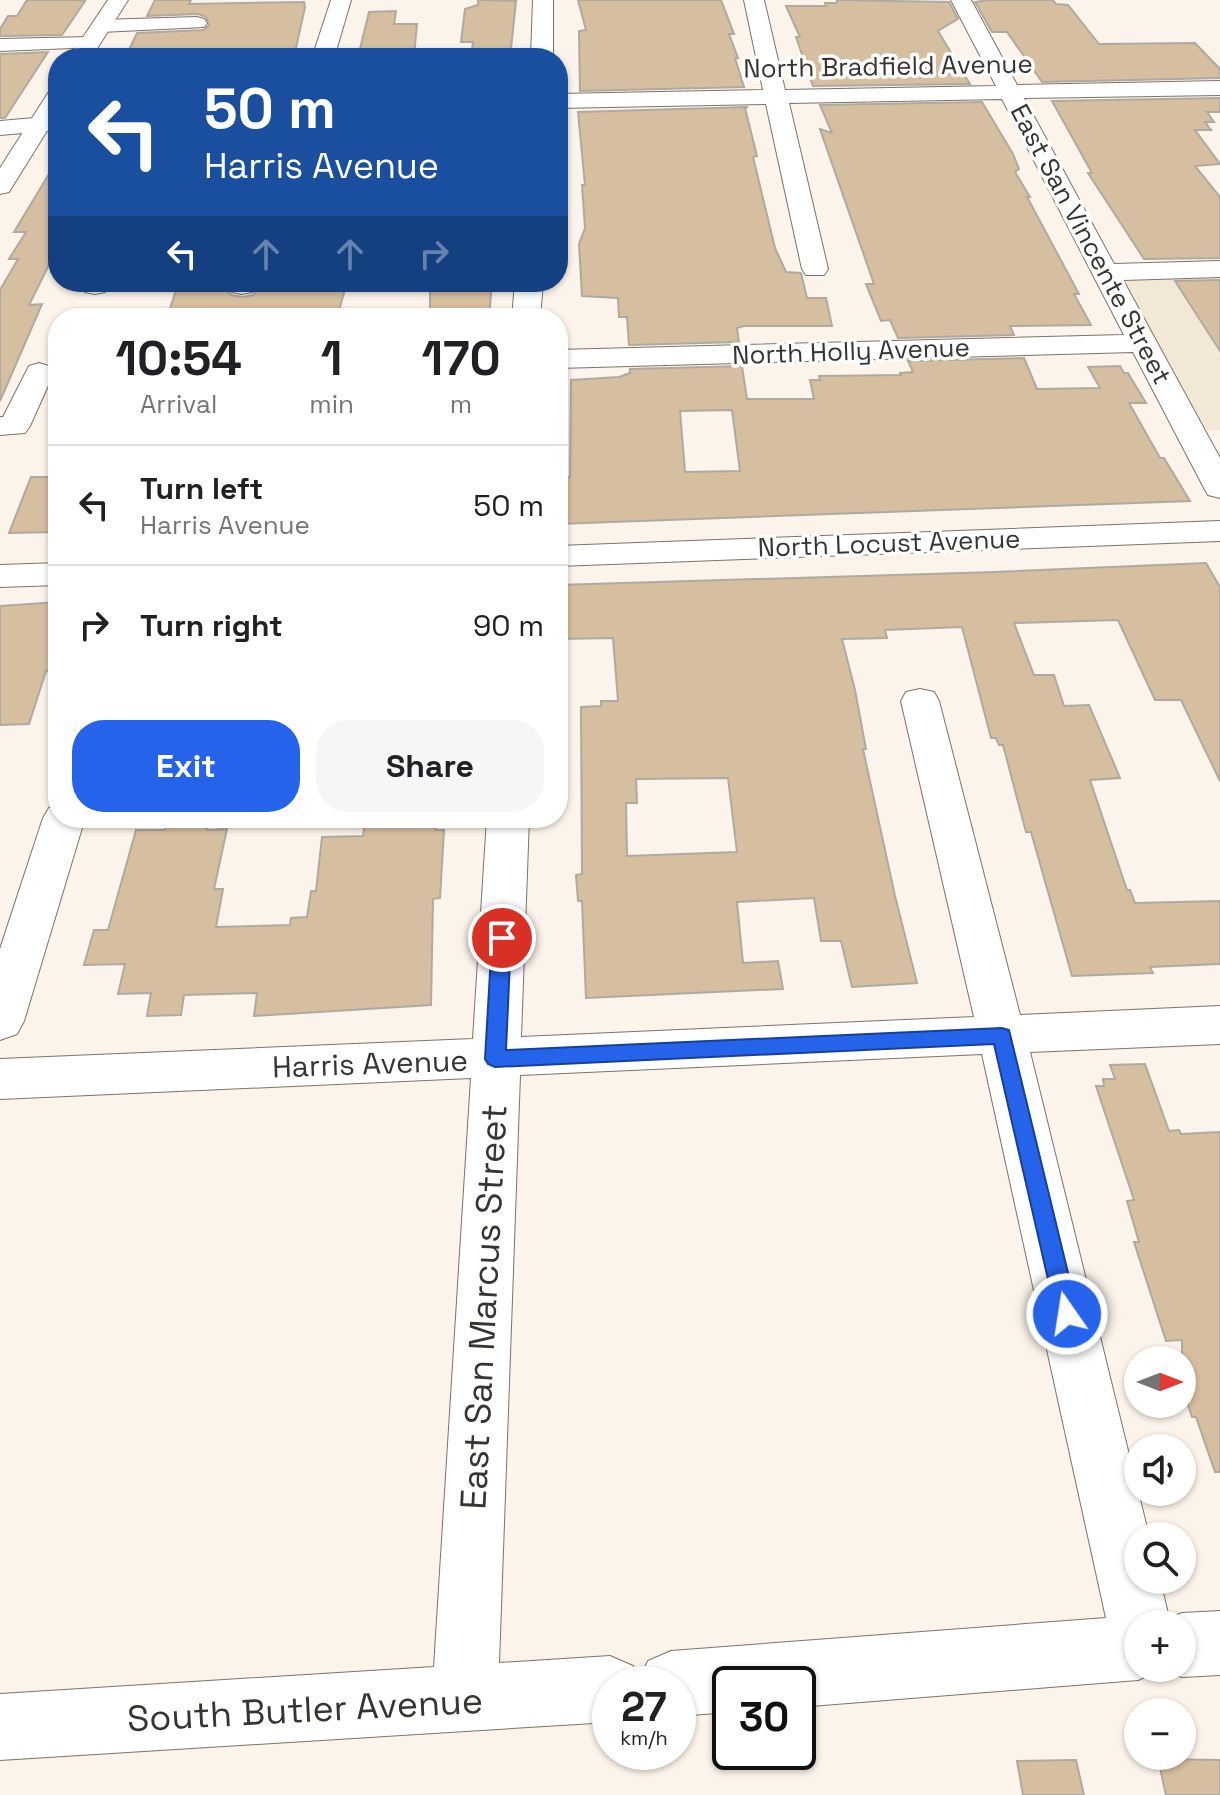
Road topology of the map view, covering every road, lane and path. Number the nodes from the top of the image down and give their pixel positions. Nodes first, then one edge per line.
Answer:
1 (118, 0) edge
2 (341, 0) edge
3 (543, 0) edge
4 (754, 0) edge
5 (961, 0) edge
6 (197, 23) dead end
7 (90, 42) edge
8 (0, 45) edge
9 (326, 48) edge
10 (542, 48) edge
11 (1220, 88) edge
12 (1009, 91) junction
13 (776, 96) junction
14 (568, 101) edge
15 (48, 124) edge
16 (48, 125) edge
17 (0, 128) edge
18 (0, 187) edge
19 (815, 269) dead end
20 (1220, 269) edge
21 (1106, 272) junction
22 (1145, 343) junction
23 (568, 359) edge
24 (36, 372) edge
25 (1220, 421) edge
26 (1186, 422) junction
27 (0, 426) edge
28 (1220, 488) edge
29 (1220, 531) edge
30 (568, 556) edge
31 (48, 574) edge
32 (0, 576) edge
33 (920, 701) dead end
34 (61, 828) edge
35 (507, 828) edge
36 (0, 1021) edge
37 (1220, 1025) edge
38 (1002, 1036) junction
39 (495, 1059) junction
40 (0, 1079) edge
41 (1136, 1610) edge
42 (1220, 1643) edge
43 (1196, 1644) edge
44 (1124, 1649) edge
45 (696, 1682) edge
46 (592, 1690) edge
47 (465, 1700) junction
48 (0, 1727) edge

1 - 7 street
2 - 9 street
3 - 10 street
4 - 13 street
5 - 12 street, East San Vincente Street
6 - 7 street
7 - 8 street
11 - 12 street, North Bradfield Avenue
12 - 13 street, North Bradfield Avenue
12 - 21 street, East San Vincente Street
13 - 14 street, North Bradfield Avenue
13 - 19 street
15 - 17 street
16 - 18 street
20 - 21 street
21 - 22 street, East San Vincente Street
22 - 23 street, North Holly Avenue
22 - 26 street, East San Vincente Street
24 - 27 street
25 - 26 street
26 - 28 street, East San Vincente Street
29 - 30 street, North Locust Avenue
31 - 32 street
33 - 38 street
34 - 36 street
35 - 39 street, East San Marcus Street
37 - 38 street, Harris Avenue
38 - 39 street, Harris Avenue
38 - 41 street
39 - 40 street, Harris Avenue
39 - 47 street, East San Marcus Street
42 - 43 street
44 - 45 street
46 - 47 street, South Butler Avenue
47 - 48 street, South Butler Avenue

